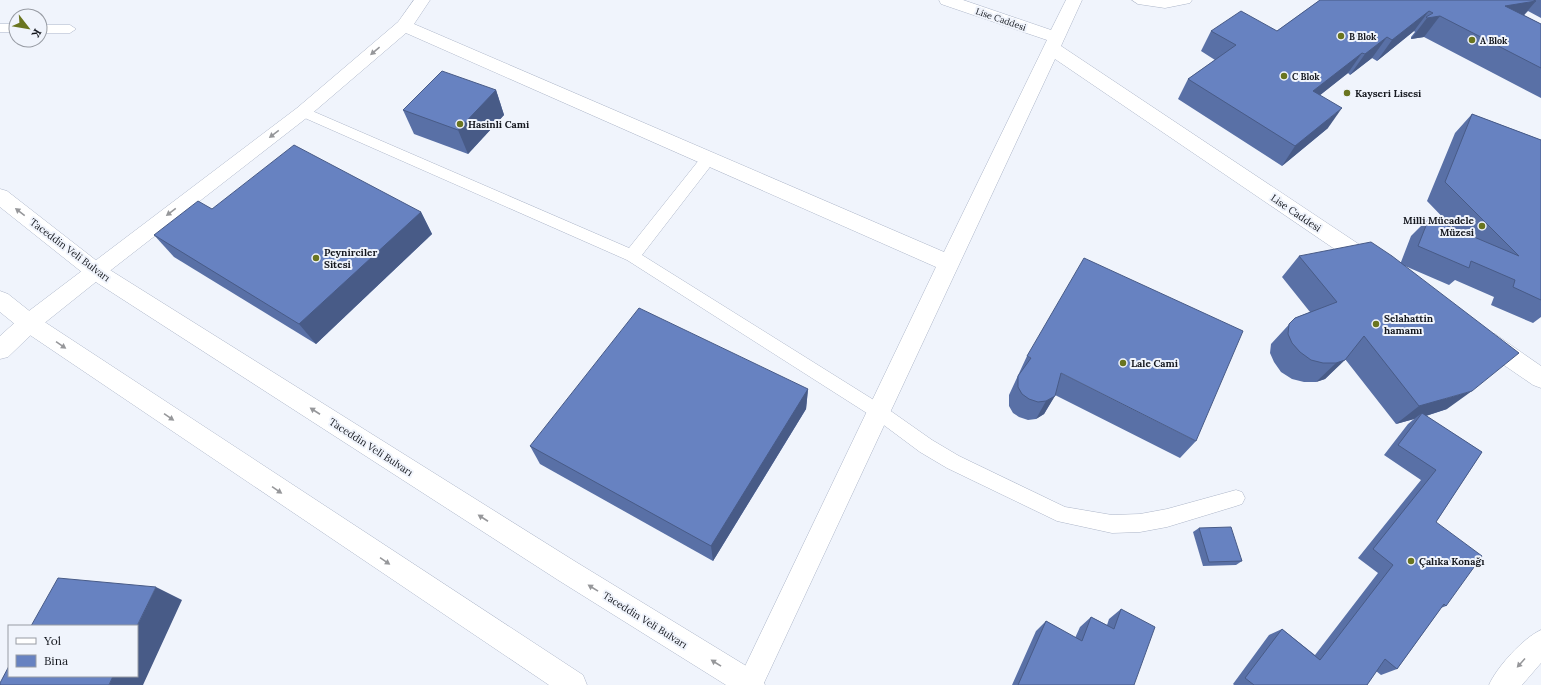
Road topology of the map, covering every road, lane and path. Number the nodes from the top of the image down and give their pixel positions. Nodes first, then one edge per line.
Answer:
1 (422, 0) edge
2 (947, 0) edge
3 (1074, 0) edge
4 (1138, 0) edge
5 (1186, 0) edge
6 (404, 26) junction
7 (48, 29) edge
8 (70, 29) dead end
9 (1054, 42) junction
10 (303, 112) junction
11 (708, 159) junction
12 (0, 196) edge
13 (632, 256) junction
14 (950, 264) junction
15 (95, 270) junction
16 (1389, 275) edge
17 (0, 300) edge
18 (29, 323) junction
19 (1475, 333) edge
20 (0, 350) edge
21 (1541, 378) edge
22 (878, 412) junction
23 (1236, 498) dead end
24 (1541, 642) edge
25 (750, 684) edge
26 (573, 685) edge
27 (1503, 685) edge

1 - 6 street
2 - 9 street, Lise Caddesi
3 - 9 street
4 - 5 lane
6 -> 10 street
6 - 11 street
7 - 8 lane
9 - 14 street
9 - 16 street, Lise Caddesi
10 - 13 lane
10 -> 15 street
11 - 13 lane
11 - 14 street
15 -> 12 street, Taceddin Veli Bulvarı
13 - 22 lane
14 - 22 street
15 - 18 street
25 -> 15 street, Taceddin Veli Bulvarı
17 - 18 street
18 - 20 street
18 -> 26 street
19 - 21 street
22 - 23 lane
22 - 25 street
24 -> 27 street

